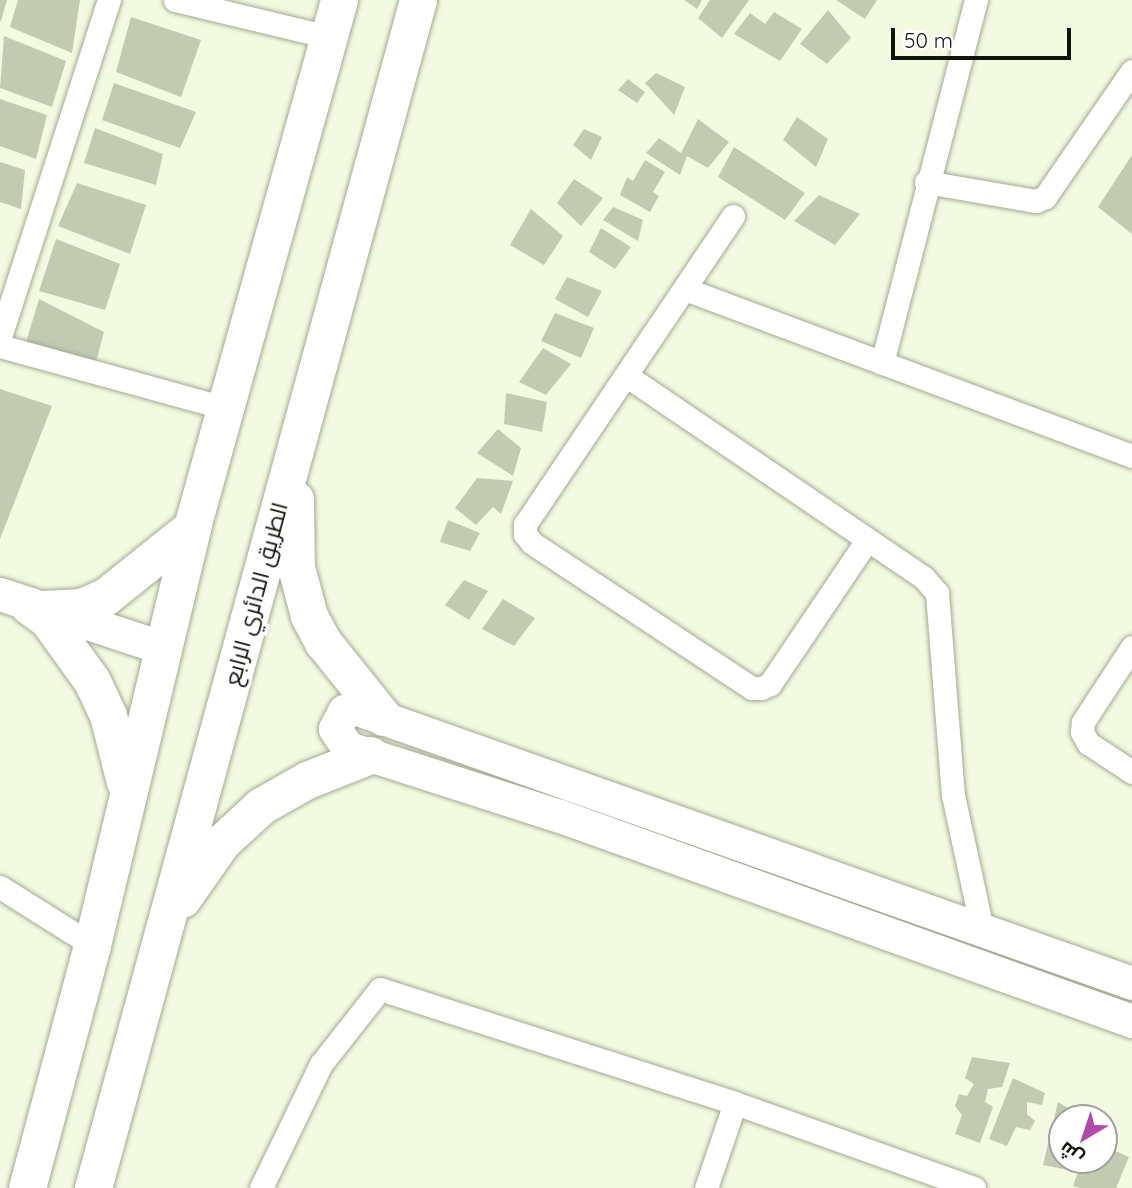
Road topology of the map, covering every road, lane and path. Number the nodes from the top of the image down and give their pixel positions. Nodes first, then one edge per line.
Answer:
1 (109, 0) edge
2 (175, 0) edge
3 (339, 0) edge
4 (418, 0) edge
5 (976, 0) edge
6 (329, 37) junction
7 (1132, 71) edge
8 (926, 182) junction
9 (733, 216) dead end
10 (685, 289) junction
11 (0, 337) edge
12 (0, 346) edge
13 (882, 363) junction
14 (627, 376) junction
15 (228, 409) junction
16 (297, 438) junction
17 (1132, 456) edge
18 (192, 527) junction
19 (867, 540) junction
20 (24, 603) edge
21 (163, 648) junction
22 (1132, 648) edge
23 (383, 717) junction
24 (370, 755) junction
25 (1132, 772) edge
26 (126, 788) junction
27 (0, 887) edge
28 (167, 919) junction
29 (982, 929) junction
30 (92, 945) junction
31 (1132, 983) edge
32 (1132, 1021) edge
33 (735, 1103) junction
34 (27, 1188) edge
35 (93, 1188) edge
36 (261, 1188) edge
37 (706, 1188) edge
38 (974, 1188) edge

1 - 11 street
2 - 6 street
3 - 6 main road
4 - 16 main road, الطريق الدائري الرابع
5 - 8 street
6 - 15 main road
7 - 8 street
8 - 13 street
9 - 10 street
10 - 13 street
10 - 14 street
12 - 15 street
13 - 17 street
14 - 19 street
14 - 19 street
15 - 18 main road
16 - 23 main road
16 - 28 main road, الطريق الدائري الرابع
18 - 20 main road
18 - 21 main road
19 - 29 street
20 - 21 street
20 - 26 main road
21 - 26 main road
22 - 25 street
23 - 24 street
23 - 29 street
24 - 28 main road
24 - 32 street
26 - 30 main road
27 - 30 street
28 - 35 main road, الطريق الدائري الرابع
29 - 31 street
30 - 34 main road
33 - 36 street
33 - 37 street
33 - 38 street

